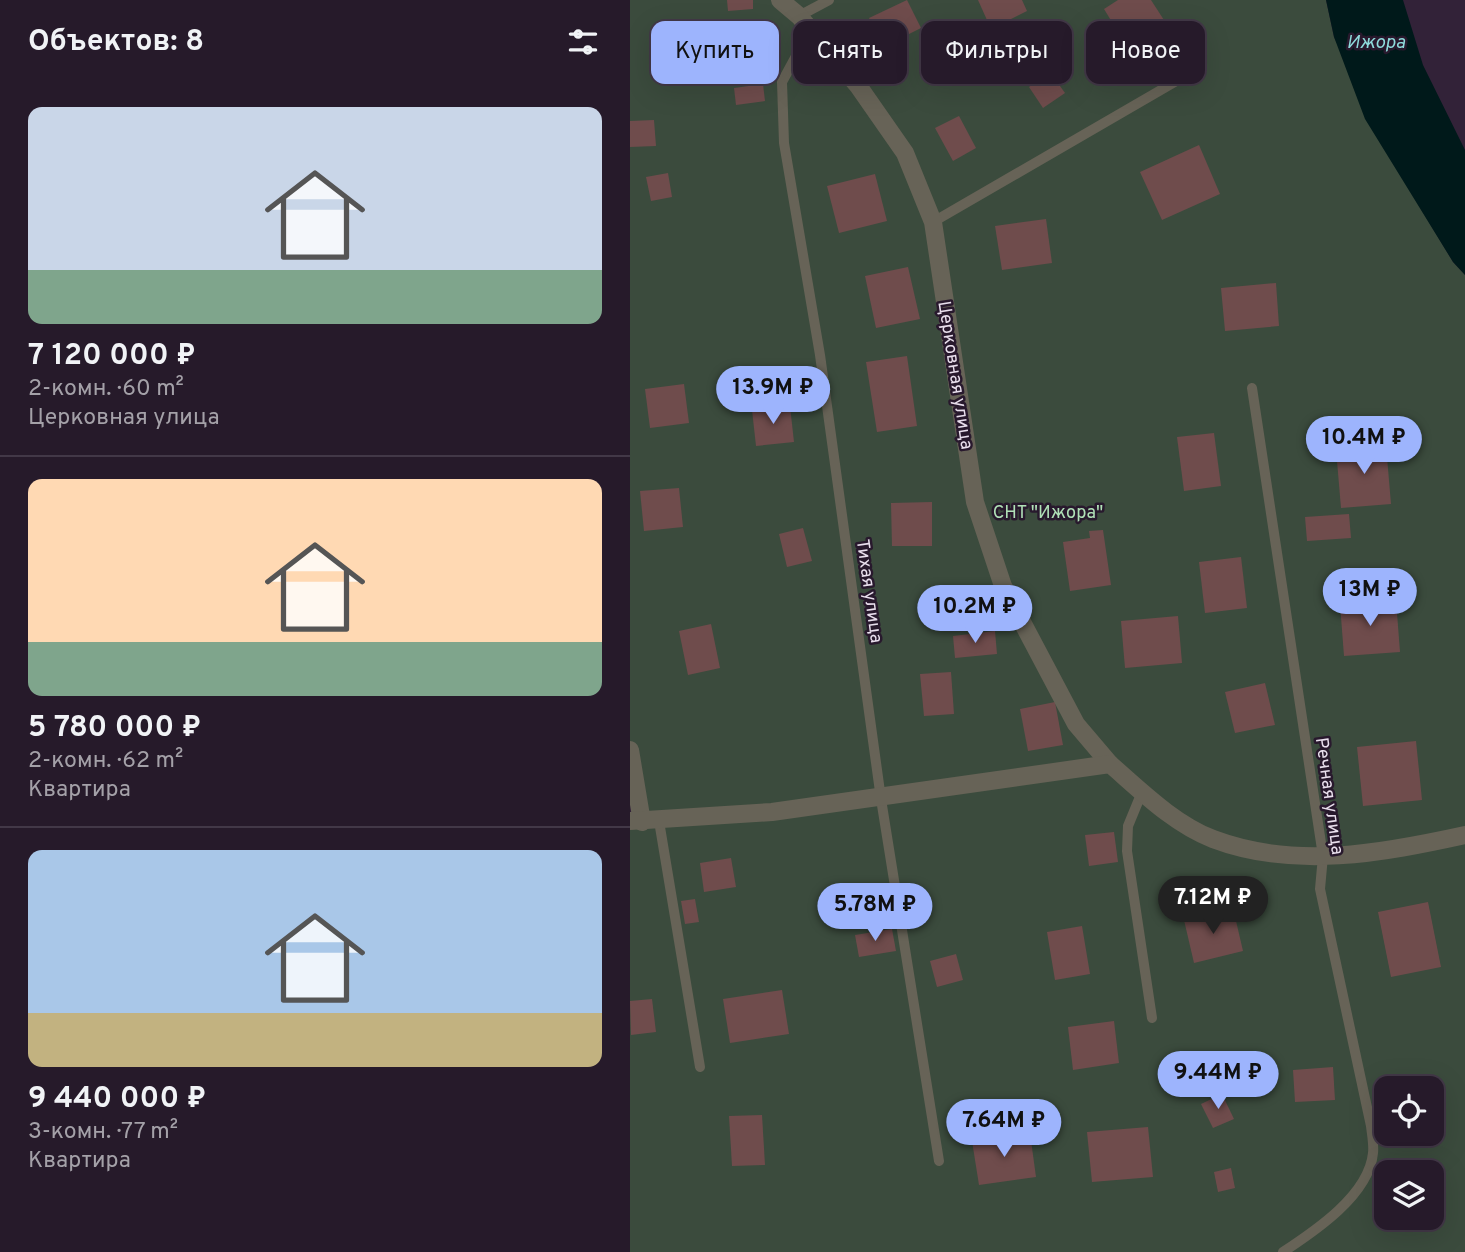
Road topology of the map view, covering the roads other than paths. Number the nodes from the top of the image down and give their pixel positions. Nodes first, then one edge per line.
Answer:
1 (780, 0) edge
2 (829, 0) edge
3 (799, 16) junction
4 (803, 21) edge
5 (793, 62) edge
6 (856, 84) edge
7 (1171, 84) edge
8 (933, 222) junction
9 (1252, 388) dead end
10 (630, 750) edge
11 (1110, 764) junction
12 (1142, 792) junction
13 (881, 799) junction
14 (644, 821) edge
15 (1465, 835) edge
16 (1324, 856) junction
17 (1152, 1018) dead end
18 (700, 1067) dead end
19 (939, 1161) dead end
20 (1283, 1252) edge

1 - 3 street, Церковная улица
2 - 3 lane
3 - 4 street, Церковная улица
5 - 13 lane, Тихая улица
6 - 8 street, Церковная улица
7 - 8 lane
8 - 11 street, Церковная улица
9 - 16 lane, Речная улица
10 - 14 street
11 - 12 street, Церковная улица
11 - 13 street
12 - 16 street, Церковная улица
12 - 17 lane
13 - 14 street
13 - 19 lane, Тихая улица
14 - 18 lane
15 - 16 street, Церковная улица
16 - 20 lane, Речная улица

